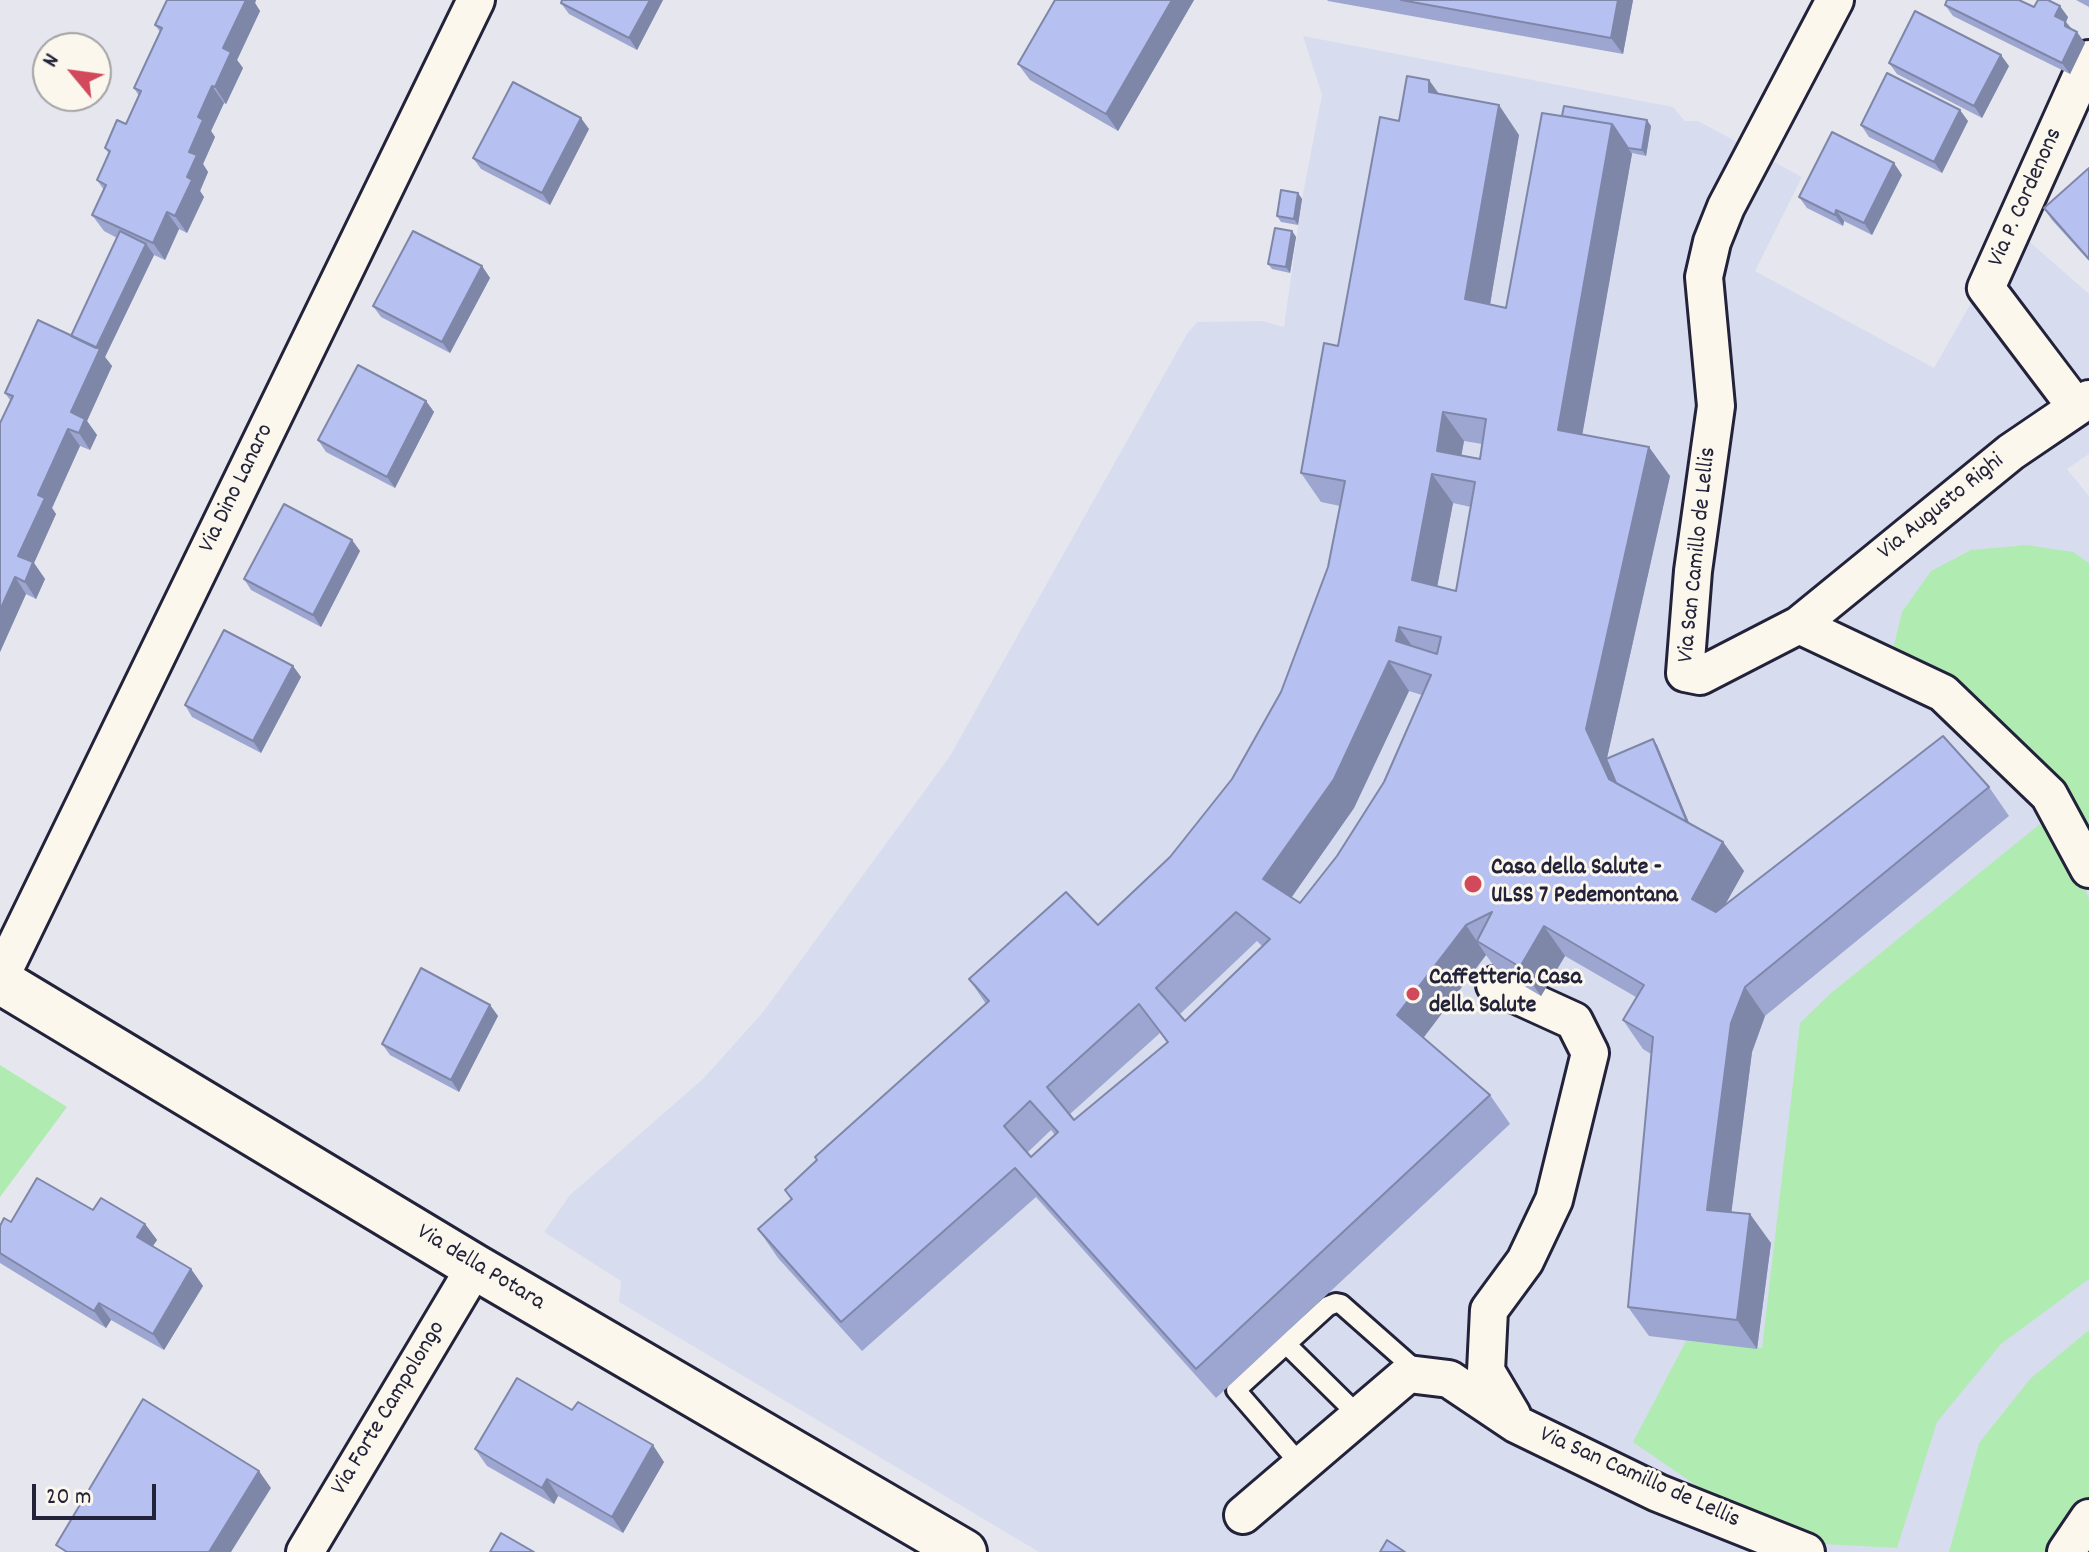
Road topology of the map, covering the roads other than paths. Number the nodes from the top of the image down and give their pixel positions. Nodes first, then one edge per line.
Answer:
1 (476, 0) edge
2 (1835, 0) edge
3 (2089, 59) edge
4 (2083, 403) edge
5 (1799, 625) junction
6 (2089, 869) edge
7 (0, 980) edge
8 (1495, 985) edge
9 (475, 1267) junction
10 (1286, 1344) junction
11 (1414, 1371) junction
12 (1358, 1415) junction
13 (1516, 1424) junction
14 (1301, 1465) junction
15 (1243, 1515) dead end
16 (2089, 1518) edge
17 (305, 1552) edge
18 (964, 1552) edge
19 (1806, 1552) edge
20 (2066, 1552) edge

1 - 7 street, Via Dino Lanaro
2 - 5 street, Via San Camillo de Lellis
3 - 4 street, Via P. Cordenons
4 - 5 street, Via Augusto Righi
5 - 6 street
7 - 9 street, Via della Potara
8 - 13 street, Via San Camillo de Lellis
9 - 17 street, Via Forte Campolongo
9 - 18 street, Via della Potara
10 - 11 lane
10 - 12 lane
10 - 14 lane
11 - 12 street
11 - 13 street, Via San Camillo de Lellis
12 - 14 street
13 - 19 street, Via San Camillo de Lellis
14 - 15 street
16 - 20 street

